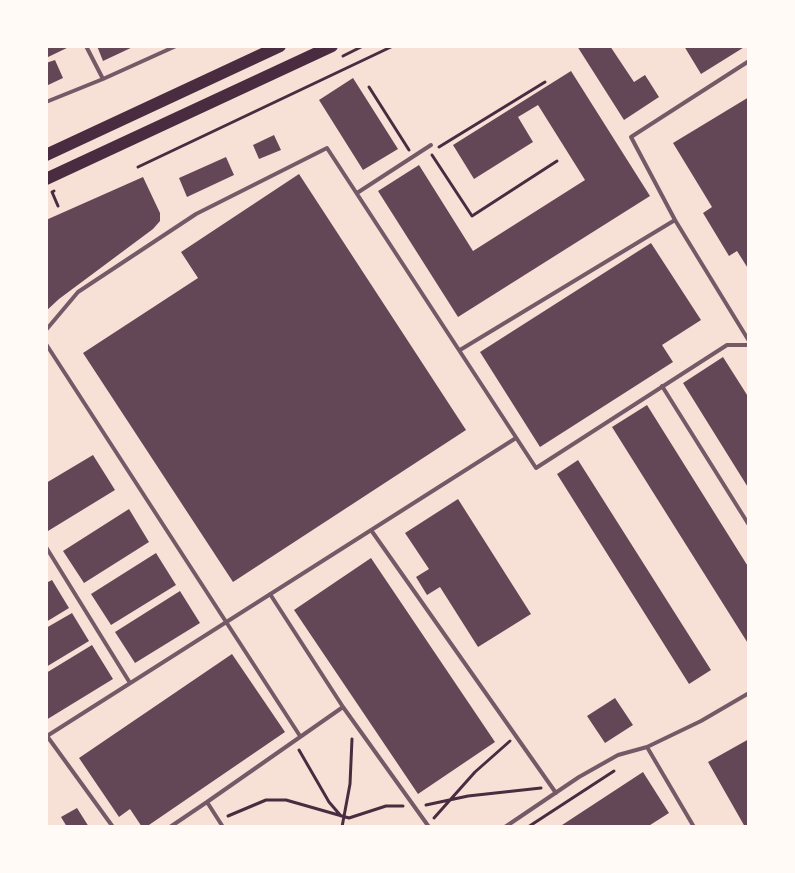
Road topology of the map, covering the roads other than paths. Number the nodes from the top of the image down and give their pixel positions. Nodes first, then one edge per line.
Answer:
1 (86, 46) edge
2 (176, 46) edge
3 (280, 46) edge
4 (332, 46) edge
5 (749, 61) edge
6 (103, 79) junction
7 (46, 102) edge
8 (431, 145) dead end
9 (46, 155) edge
10 (48, 178) edge
11 (357, 193) junction
12 (675, 220) junction
13 (46, 330) edge
14 (749, 341) edge
15 (46, 344) edge
16 (749, 345) edge
17 (460, 350) junction
18 (662, 386) junction
19 (516, 438) junction
20 (749, 525) edge
21 (371, 530) junction
22 (46, 547) edge
23 (270, 594) junction
24 (225, 622) junction
25 (130, 683) junction
26 (749, 693) edge
27 (343, 706) junction
28 (46, 736) edge
29 (300, 736) junction
30 (647, 747) junction
31 (556, 793) junction
32 (207, 802) junction
33 (428, 826) edge
34 (113, 827) edge
35 (170, 827) edge
36 (223, 827) edge
37 (505, 827) edge
38 (694, 827) edge

1 - 6 lane
2 - 6 lane
3 - 9 main road
4 - 10 main road
5 - 12 lane
6 - 7 lane
8 - 11 lane
11 - 13 lane
11 - 17 lane
12 - 14 lane
12 - 17 lane
15 - 24 lane
16 - 18 lane
17 - 19 lane
18 - 19 lane
18 - 20 lane
19 - 21 lane
21 - 23 lane
21 - 31 lane
22 - 25 lane
23 - 24 lane
23 - 27 lane
24 - 25 lane
24 - 29 lane
25 - 28 lane
26 - 30 lane
27 - 29 lane
27 - 33 lane
28 - 34 lane
29 - 32 lane
30 - 31 lane
30 - 38 lane
31 - 37 lane
32 - 35 lane
32 - 36 lane

